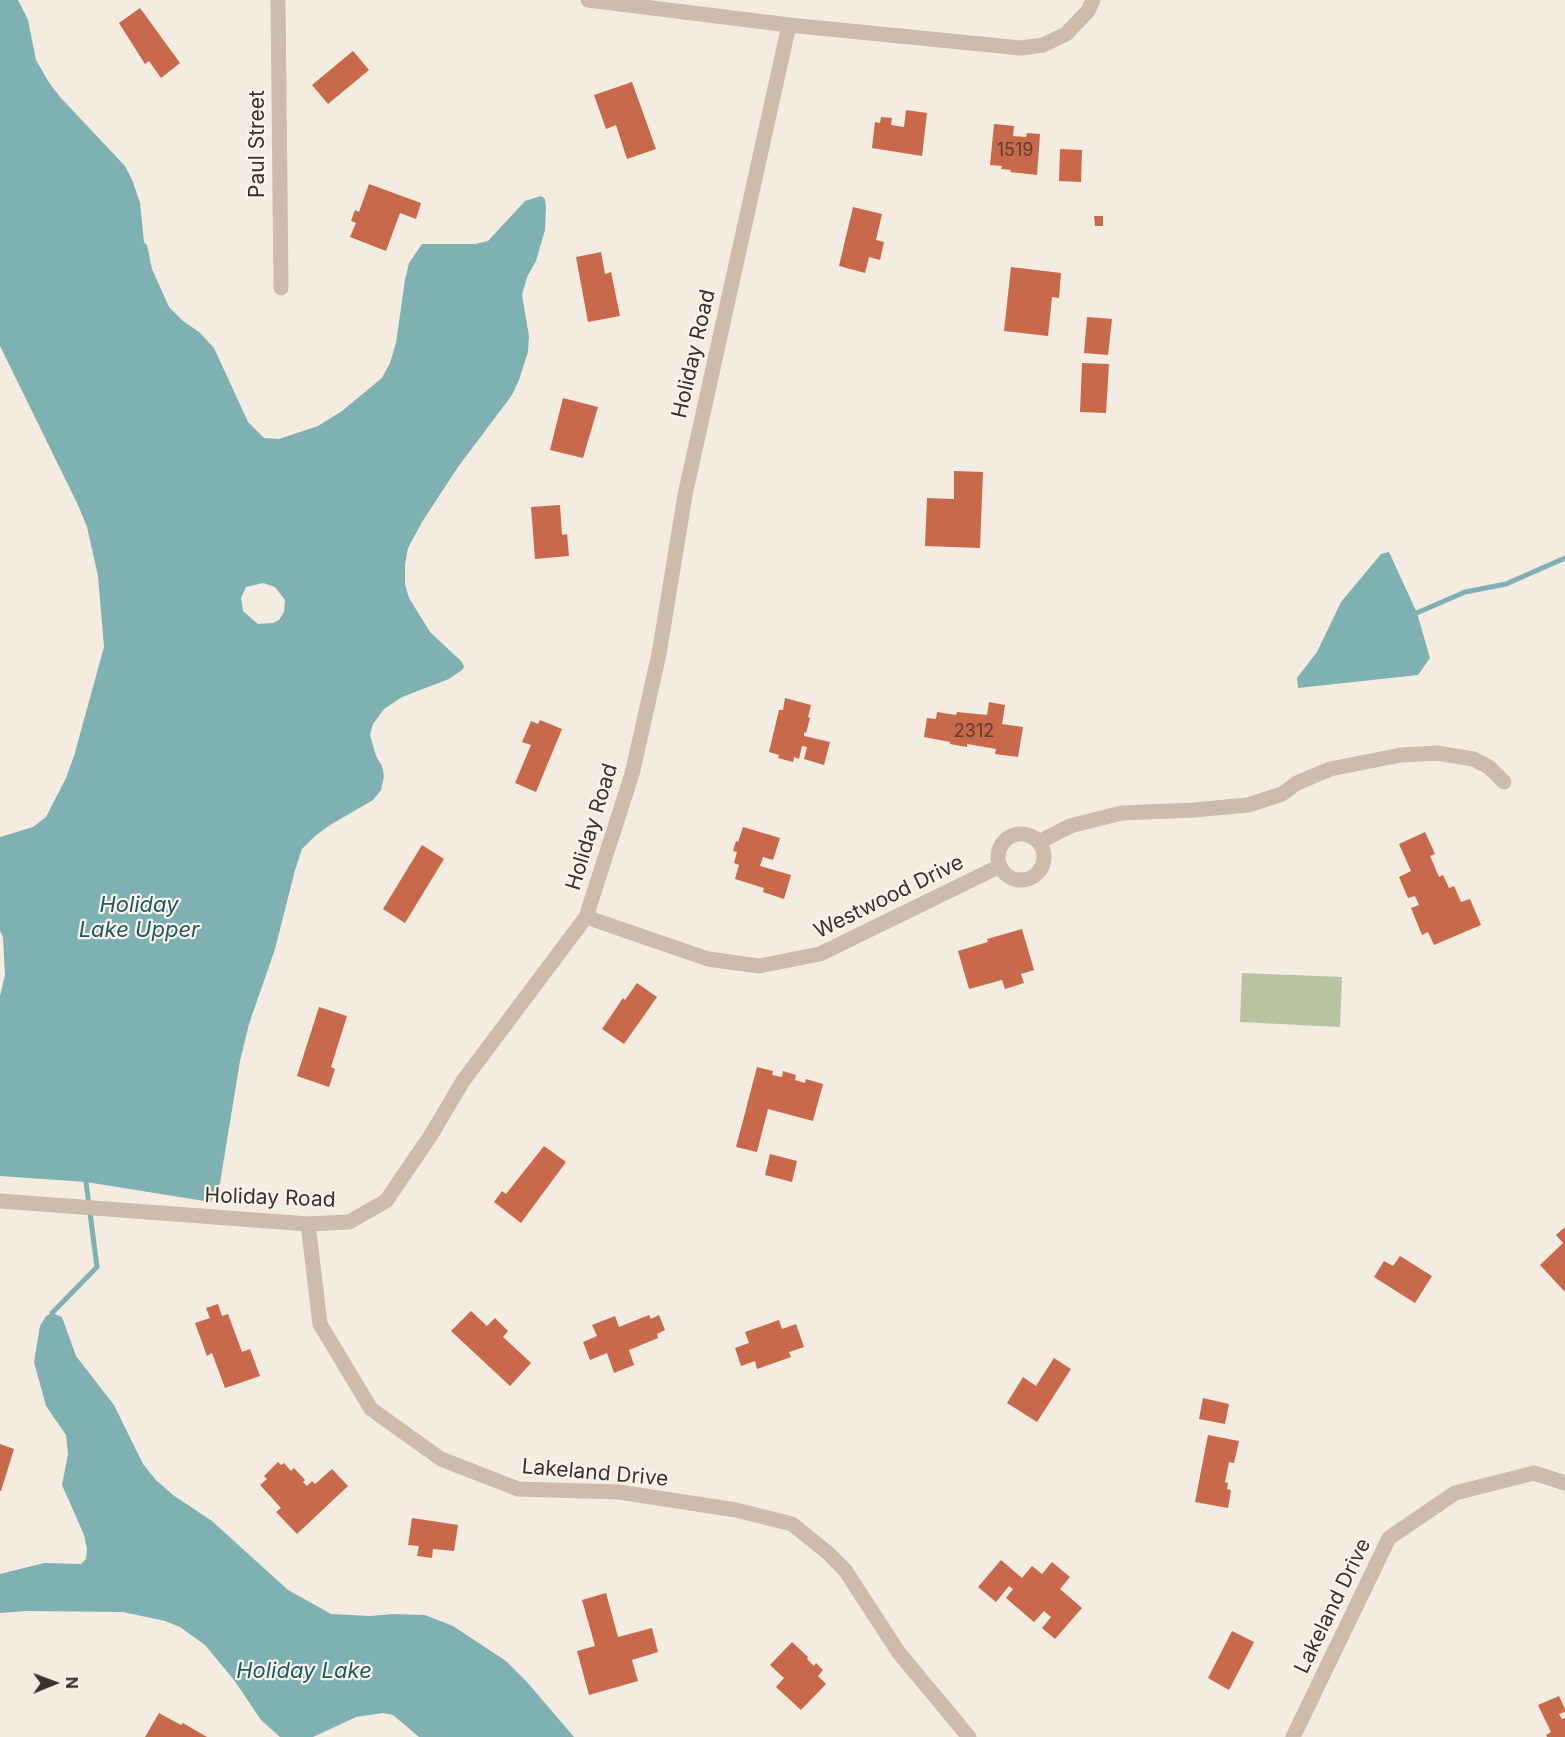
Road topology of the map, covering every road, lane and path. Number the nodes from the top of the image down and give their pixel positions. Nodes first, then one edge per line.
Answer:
1 (278, 0) edge
2 (588, 0) edge
3 (1093, 0) edge
4 (789, 25) junction
5 (281, 288) dead end
6 (1504, 782) dead end
7 (1038, 842) junction
8 (1000, 867) junction
9 (586, 916) junction
10 (0, 1201) edge
11 (308, 1224) junction
12 (1565, 1483) edge
13 (969, 1737) edge
14 (1293, 1737) edge

1 - 5 street, Paul Street
2 - 4 street
3 - 4 street
4 - 9 street, Holiday Road
6 - 7 street
7 - 8 street
7 - 8 street
8 - 9 street, Westwood Drive
9 - 11 street, Holiday Road
10 - 11 street, Holiday Road
11 - 13 street, Lakeland Drive
12 - 14 street, Lakeland Drive

